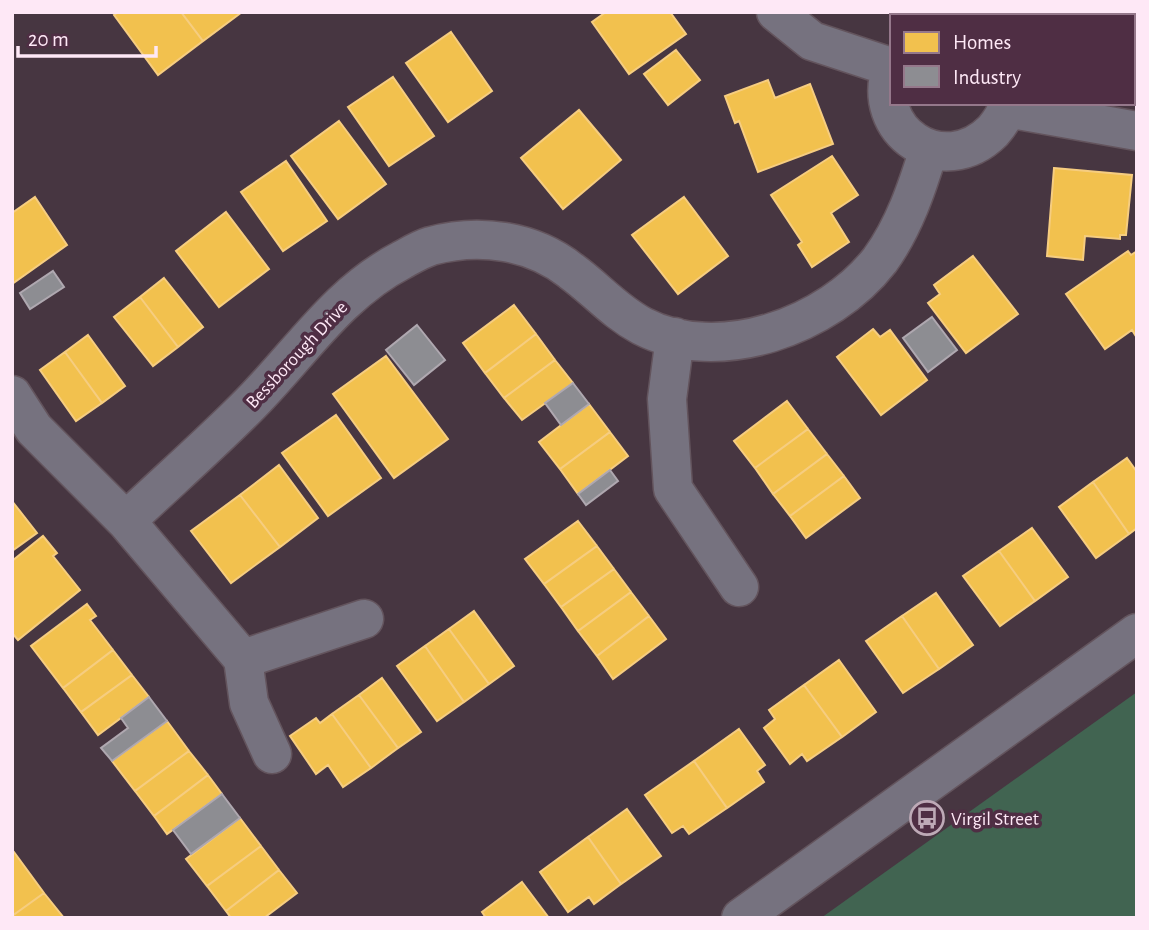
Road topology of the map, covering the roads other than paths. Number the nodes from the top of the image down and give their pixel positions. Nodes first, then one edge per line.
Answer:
1 (776, 12) edge
2 (890, 67) edge
3 (890, 72) edge
4 (1008, 106) edge
5 (1137, 131) edge
6 (929, 149) junction
7 (675, 337) junction
8 (12, 395) edge
9 (126, 521) junction
10 (739, 587) dead end
11 (364, 619) dead end
12 (1137, 633) edge
13 (243, 659) junction
14 (272, 754) dead end
15 (741, 918) edge

1 - 2 street
3 - 6 street
4 - 5 street
4 - 6 street
6 - 7 street, Bessborough Drive
7 - 9 street, Bessborough Drive
7 - 10 street
8 - 9 street
9 - 13 street
11 - 13 street
12 - 15 street
13 - 14 street

